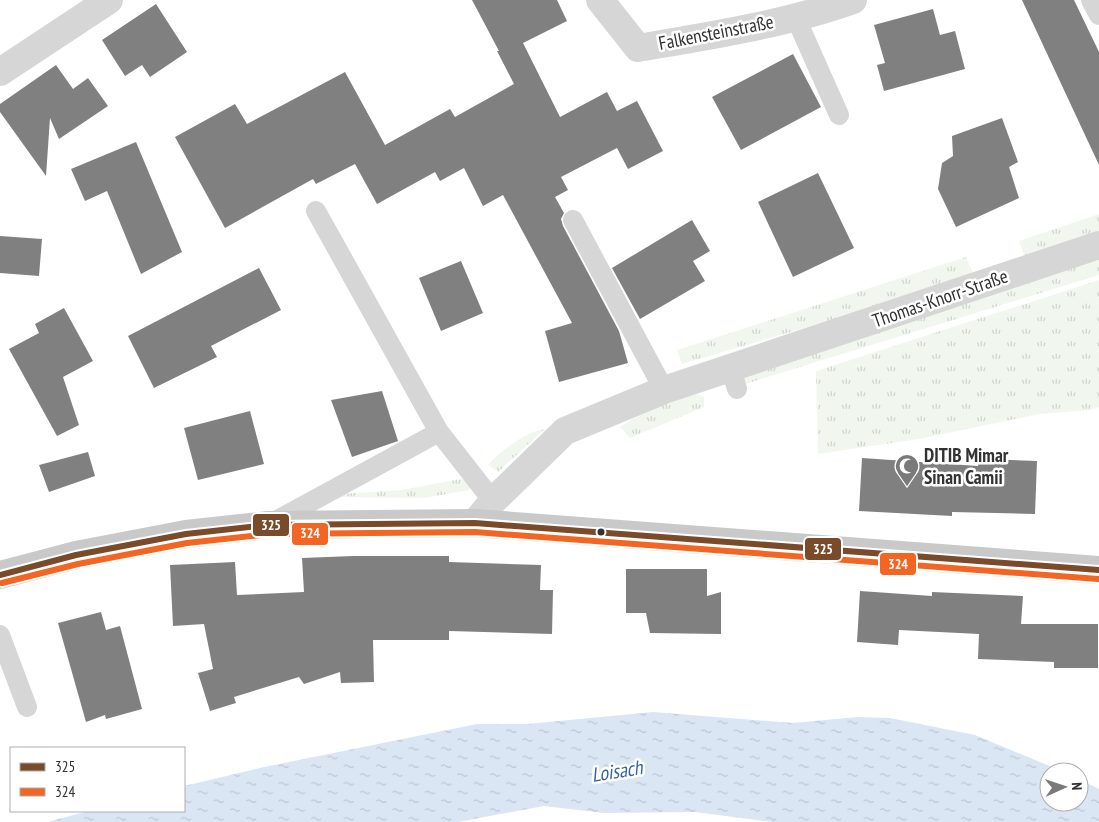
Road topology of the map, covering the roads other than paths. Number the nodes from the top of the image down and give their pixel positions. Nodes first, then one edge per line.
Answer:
1 (109, 0) edge
2 (600, 0) edge
3 (853, 0) edge
4 (1091, 0) edge
5 (1099, 15) edge
6 (795, 16) junction
7 (0, 72) edge
8 (839, 115) dead end
9 (316, 211) dead end
10 (573, 220) dead end
11 (1099, 245) edge
12 (664, 390) junction
13 (439, 432) junction
14 (492, 501) junction
15 (475, 523) junction
16 (268, 525) junction
17 (1099, 570) edge
18 (0, 574) edge
19 (0, 635) edge
20 (27, 707) dead end

1 - 7 street
2 - 6 street, Falkensteinstraße
3 - 6 street, Falkensteinstraße
4 - 5 lane
6 - 8 lane
9 - 13 lane
10 - 12 lane
11 - 12 street, Thomas-Knorr-Straße
12 - 14 street, Thomas-Knorr-Straße
13 - 14 lane
13 - 16 lane
14 - 15 street, Thomas-Knorr-Straße
15 - 16 main road
15 - 17 main road
16 - 18 main road
19 - 20 lane

